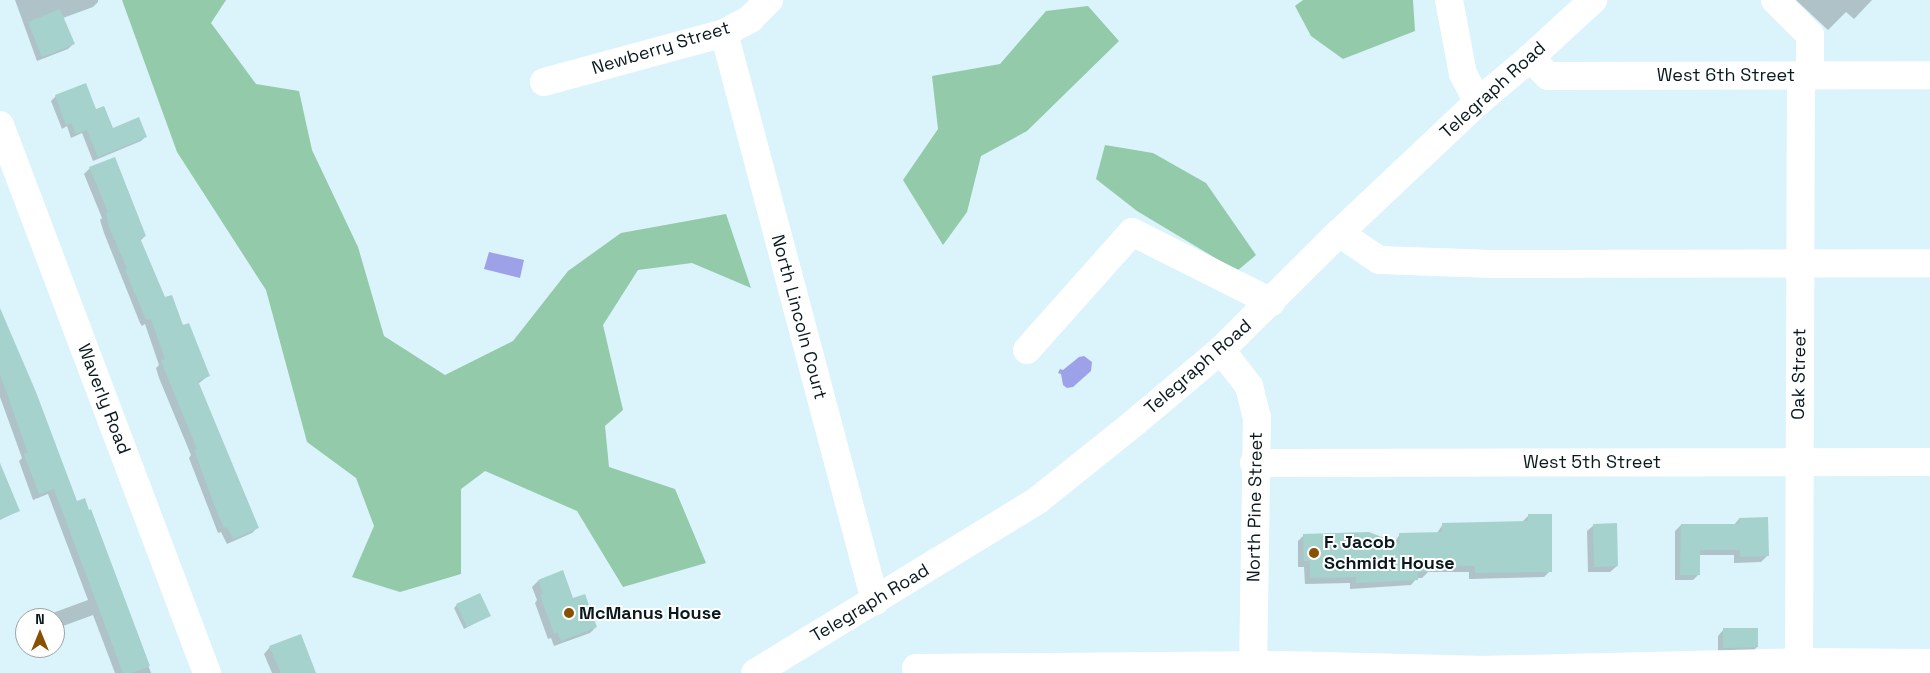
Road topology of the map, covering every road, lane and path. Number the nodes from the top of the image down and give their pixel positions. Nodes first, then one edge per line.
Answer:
1 (769, 0) edge
2 (1449, 0) edge
3 (1593, 0) edge
4 (1775, 0) edge
5 (724, 33) junction
6 (1530, 58) junction
7 (1805, 74) junction
8 (1930, 75) edge
9 (544, 82) dead end
10 (1478, 102) junction
11 (0, 125) edge
12 (1339, 233) junction
13 (1930, 263) edge
14 (1800, 264) junction
15 (1271, 302) junction
16 (1027, 350) dead end
17 (1221, 350) junction
18 (1254, 462) junction
19 (1798, 462) junction
20 (1930, 462) edge
21 (875, 601) junction
22 (1930, 663) edge
23 (1799, 667) edge
24 (916, 668) dead end
25 (1252, 670) edge
26 (207, 673) edge
27 (756, 673) edge

1 - 5 street, Newberry Street
2 - 10 street
3 - 6 street, Telegraph Road
4 - 7 street, Oak Street
5 - 9 street, Newberry Street
5 - 21 street, North Lincoln Court
6 - 7 street, West 6th Street
6 - 10 street, Telegraph Road
7 - 8 street, West 6th Street
7 - 14 street, Oak Street
10 - 12 street, Telegraph Road
11 - 26 street, Waverly Road
12 - 14 street
12 - 15 street, Telegraph Road
13 - 14 street
14 - 19 street, Oak Street
15 - 16 street
15 - 17 street, Telegraph Road
17 - 18 street, North Pine Street
17 - 21 street, Telegraph Road
18 - 19 street, West 5th Street
18 - 25 street, North Pine Street
19 - 20 street, West 5th Street
19 - 23 street, Oak Street
21 - 27 street, Telegraph Road
22 - 23 street
23 - 25 street
24 - 25 street

